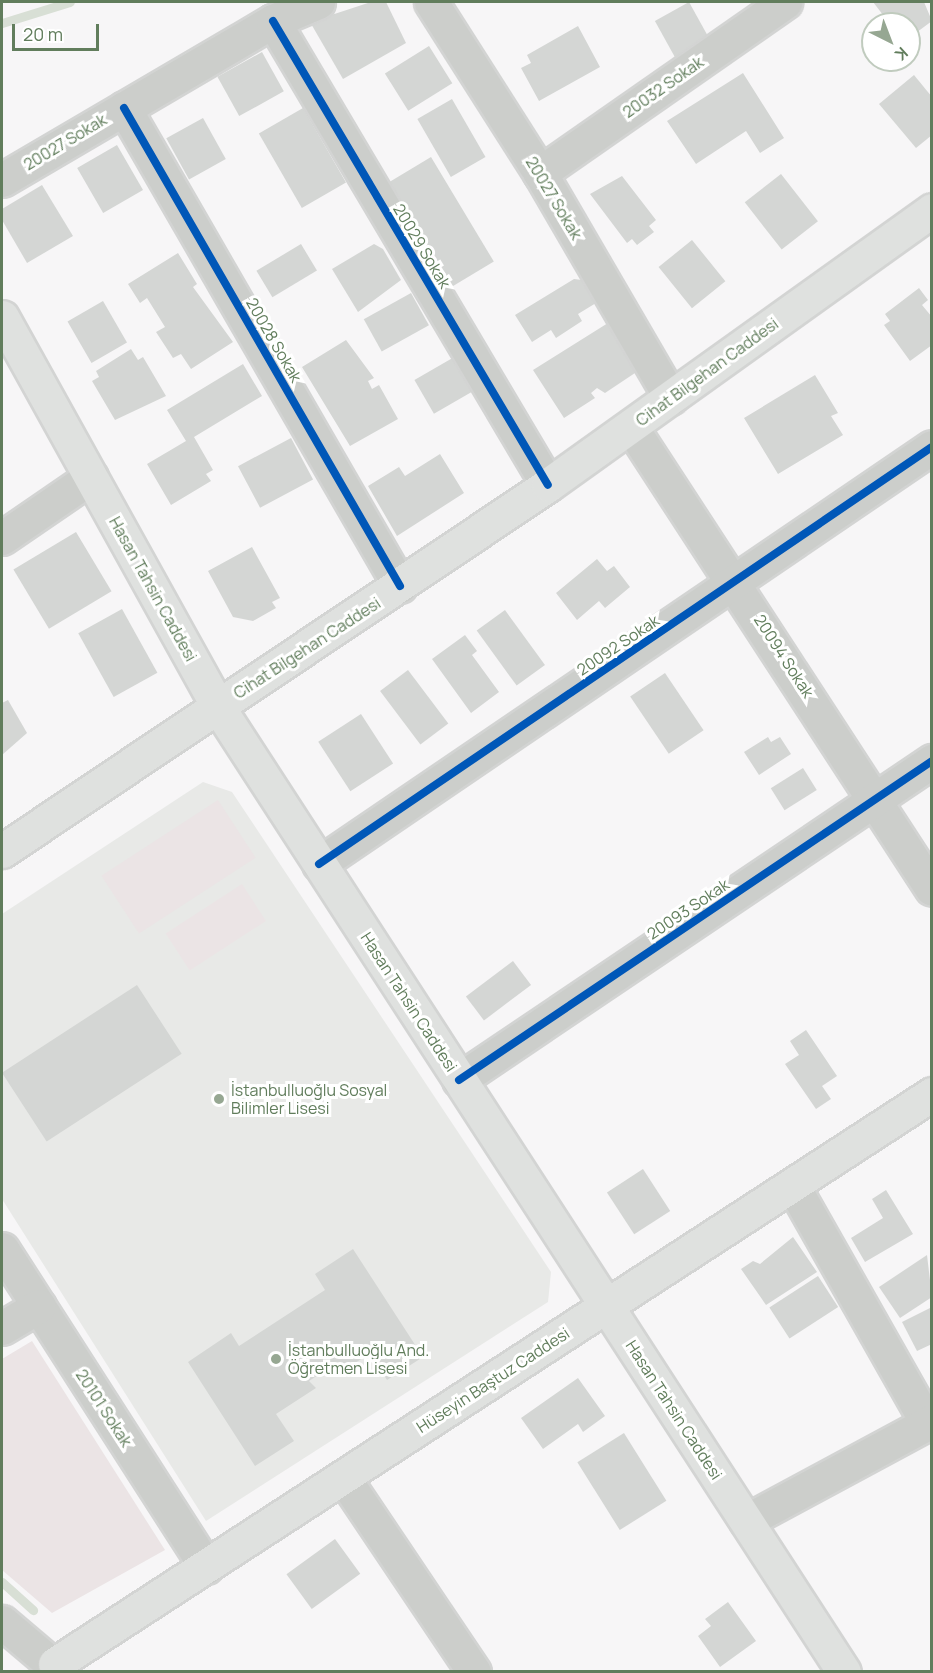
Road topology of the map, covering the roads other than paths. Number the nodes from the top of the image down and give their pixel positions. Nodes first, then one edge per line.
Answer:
1 (318, 2) edge
2 (431, 2) edge
3 (785, 2) edge
4 (273, 21) junction
5 (124, 108) junction
6 (540, 172) junction
7 (2, 180) edge
8 (932, 210) edge
9 (2, 317) edge
10 (671, 398) junction
11 (631, 427) junction
12 (932, 447) edge
13 (91, 477) junction
14 (548, 485) junction
15 (2, 538) edge
16 (736, 581) junction
17 (400, 586) junction
18 (218, 707) junction
19 (932, 761) edge
20 (875, 799) junction
21 (2, 851) edge
22 (319, 864) junction
23 (932, 889) edge
24 (459, 1080) junction
25 (932, 1094) edge
26 (793, 1186) junction
27 (2, 1249) edge
28 (39, 1306) junction
29 (607, 1306) junction
30 (2, 1328) edge
31 (929, 1422) edge
32 (343, 1477) junction
33 (746, 1521) junction
34 (206, 1567) junction
35 (2, 1622) edge
36 (58, 1668) edge
37 (474, 1671) edge
38 (844, 1671) edge

1 - 4 street, 20027 Sokak
2 - 6 street, 20027 Sokak
3 - 6 street, 20032 Sokak
4 - 5 street, 20027 Sokak
4 - 14 street, 20029 Sokak
5 - 7 street, 20027 Sokak
5 - 17 street, 20028 Sokak
6 - 10 street, 20027 Sokak
8 - 10 main road, Cihat Bilgehan Caddesi
9 - 13 main road, Hasan Tahsin Caddesi
10 - 11 main road, Cihat Bilgehan Caddesi
11 - 14 main road, Cihat Bilgehan Caddesi
11 - 16 street, 20094 Sokak
12 - 16 street, 20092 Sokak
13 - 15 street
13 - 18 main road, Hasan Tahsin Caddesi
14 - 17 main road, Cihat Bilgehan Caddesi
16 - 20 street, 20094 Sokak
16 - 22 street, 20092 Sokak
17 - 18 main road, Cihat Bilgehan Caddesi
18 - 21 main road, Cihat Bilgehan Caddesi
18 - 22 main road, Hasan Tahsin Caddesi
19 - 20 street, 20093 Sokak
20 - 23 street, 20094 Sokak
20 - 24 street, 20093 Sokak
22 - 24 main road, Hasan Tahsin Caddesi
24 - 29 main road, Hasan Tahsin Caddesi
25 - 26 main road, Hüseyin Baştuz Caddesi
26 - 29 main road, Hüseyin Baştuz Caddesi
26 - 31 street
27 - 28 street, 20101 Sokak
28 - 30 street
28 - 34 street, 20101 Sokak
29 - 32 main road, Hüseyin Baştuz Caddesi
29 - 33 main road, Hasan Tahsin Caddesi
31 - 33 street
32 - 34 main road, Hüseyin Baştuz Caddesi
32 - 37 street
33 - 38 main road, Hasan Tahsin Caddesi
34 - 36 main road, Hüseyin Baştuz Caddesi
35 - 36 street

